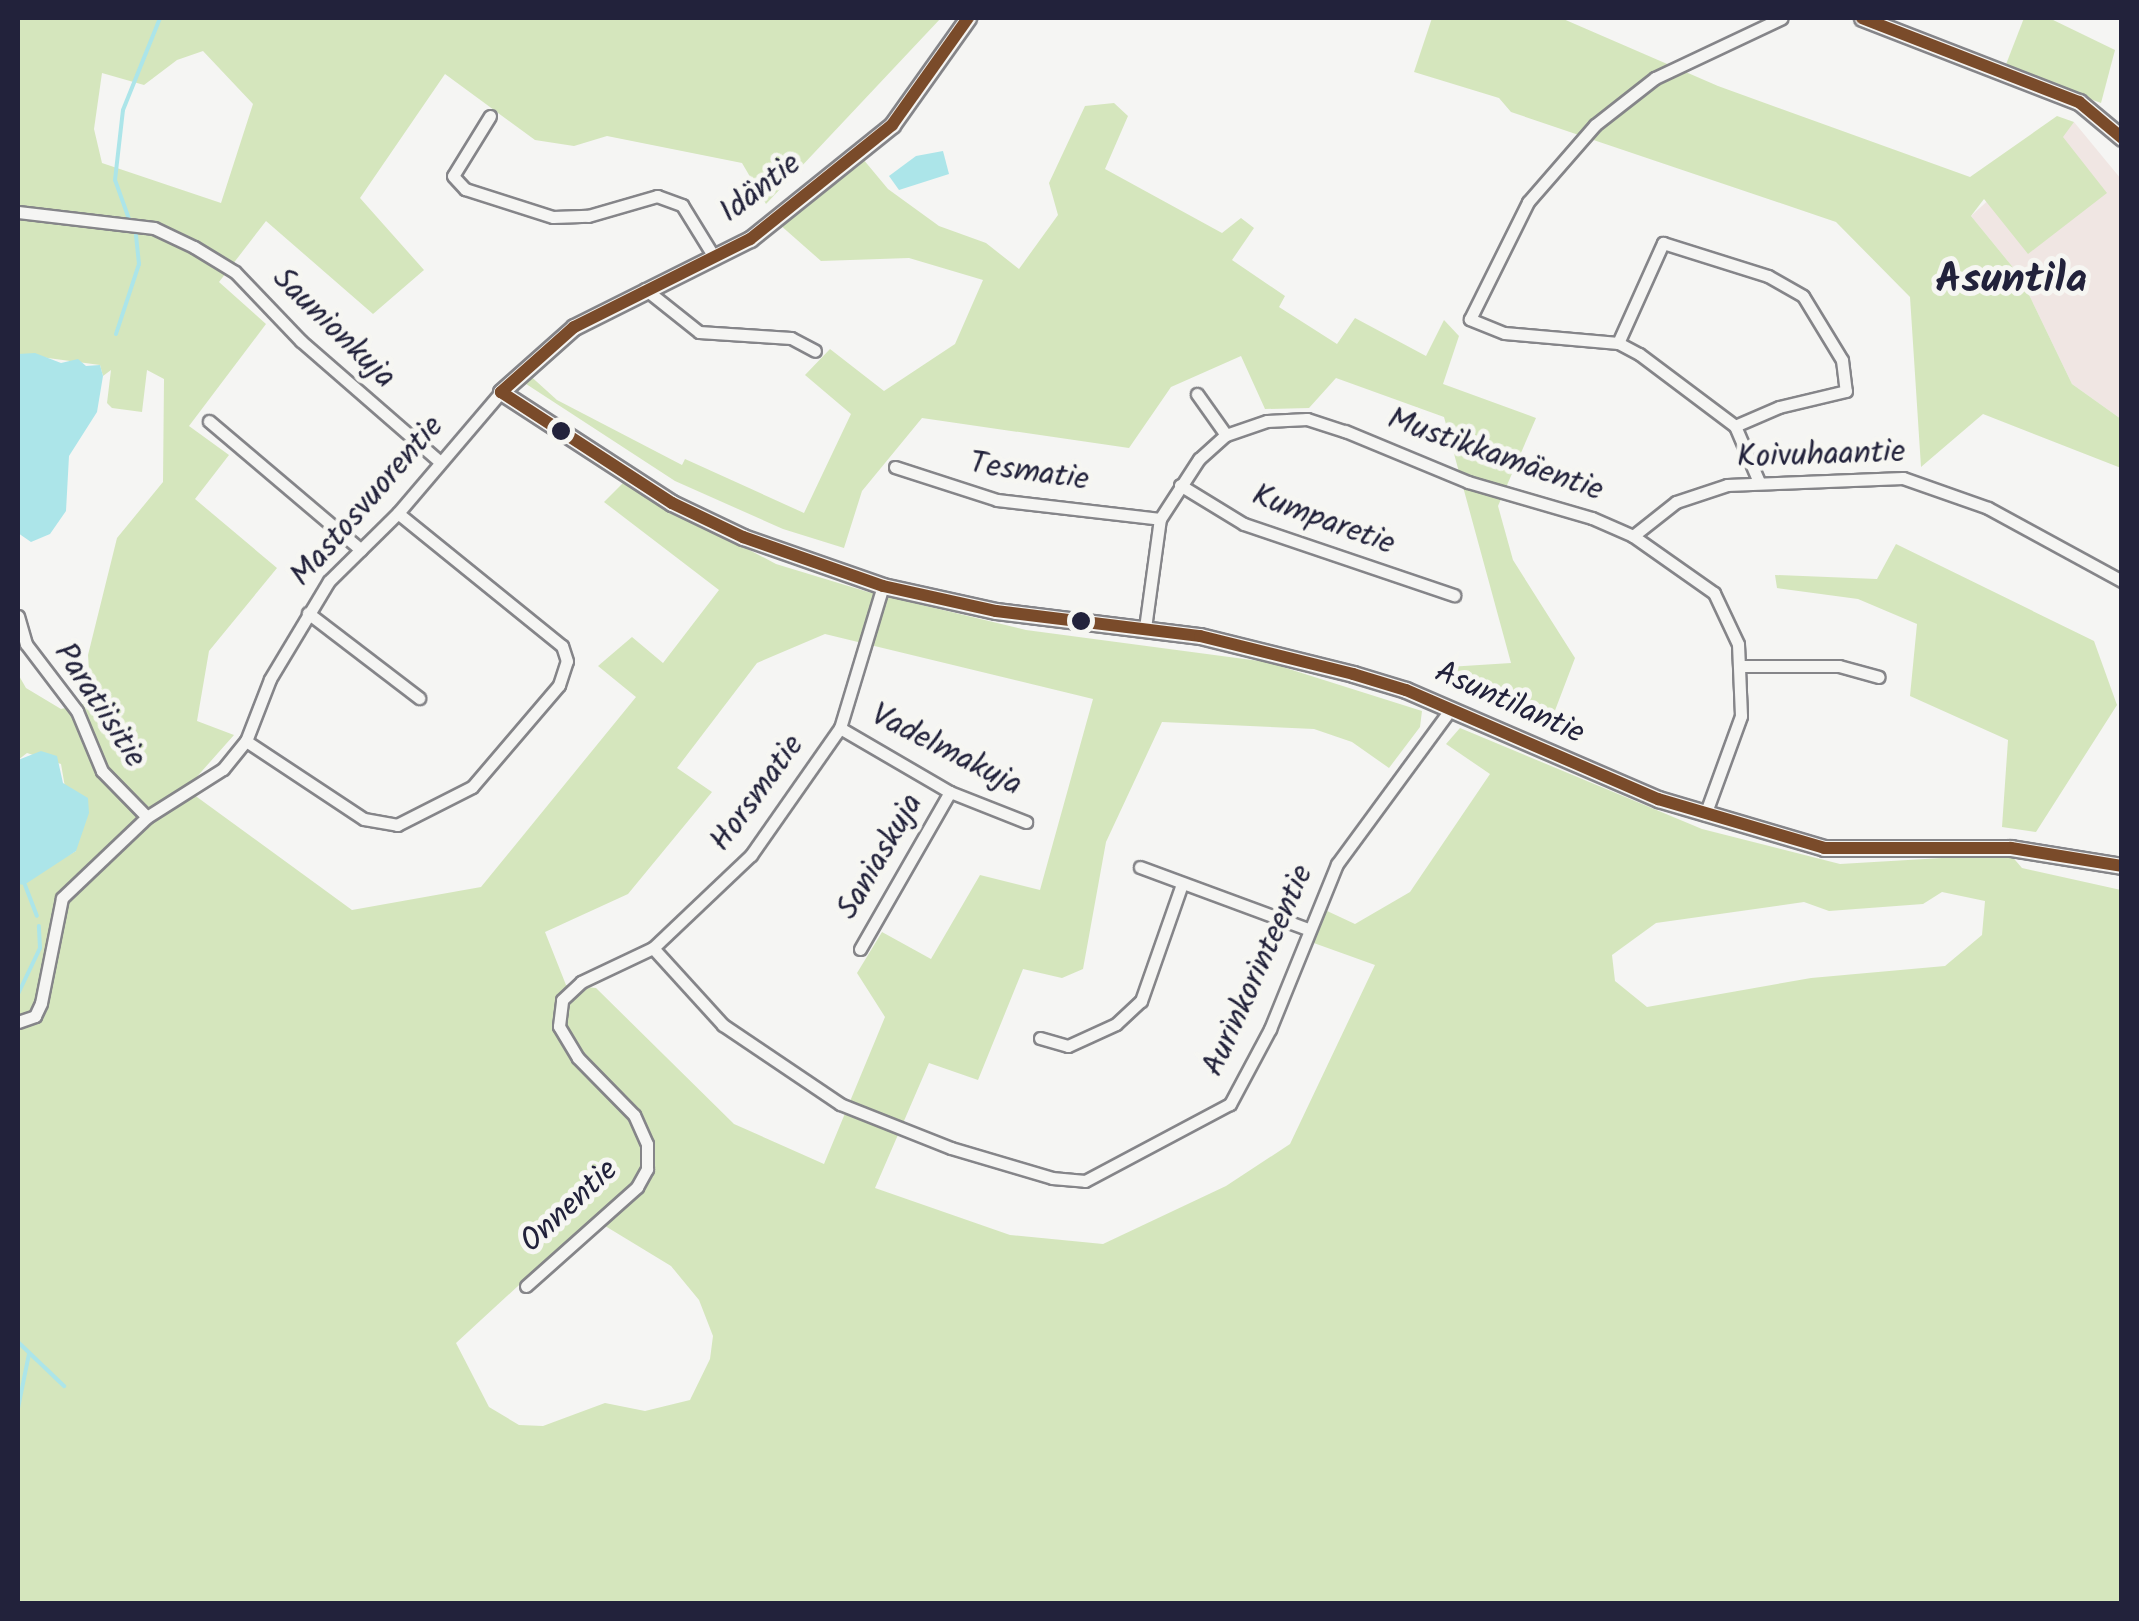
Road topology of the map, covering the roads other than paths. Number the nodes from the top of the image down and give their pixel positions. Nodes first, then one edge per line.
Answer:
1 (968, 18) edge
2 (1782, 18) edge
3 (1862, 18) edge
4 (490, 116) dead end
5 (2122, 138) edge
6 (18, 212) edge
7 (714, 257) junction
8 (645, 288) junction
9 (1618, 343) junction
10 (815, 351) dead end
11 (501, 392) junction
12 (1197, 394) dead end
13 (210, 421) dead end
14 (1735, 426) junction
15 (1226, 435) junction
16 (440, 462) junction
17 (895, 467) dead end
18 (1759, 482) junction
19 (1180, 485) junction
20 (398, 513) junction
21 (1160, 519) junction
22 (1633, 536) junction
23 (361, 550) junction
24 (2122, 581) edge
25 (884, 586) junction
26 (1454, 595) dead end
27 (308, 613) junction
28 (18, 616) edge
29 (1145, 628) junction
30 (1740, 666) junction
31 (1880, 676) dead end
32 (419, 698) dead end
33 (1450, 709) junction
34 (840, 728) junction
35 (246, 741) junction
36 (950, 792) junction
37 (1706, 815) junction
38 (146, 818) junction
39 (1026, 822) dead end
40 (1140, 866) dead end
41 (2122, 866) edge
42 (1182, 884) junction
43 (1308, 930) junction
44 (654, 948) junction
45 (860, 949) dead end
46 (596, 973) joint
47 (18, 1022) edge
48 (1040, 1038) dead end
49 (526, 1286) dead end

1 - 7 street, Idäntie
2 - 9 street
3 - 5 street
4 - 7 street
6 - 16 street, Saunionkuja
7 - 8 street, Idäntie
8 - 10 street
8 - 11 street, Idäntie
9 - 14 street
9 - 14 street
11 - 16 street, Mastosvuorentie
11 - 25 street, Asuntilantie
12 - 15 street
13 - 23 street
14 - 18 street
15 - 19 street
15 - 22 street, Mustikkamäentie
16 - 20 street, Mastosvuorentie
17 - 21 street, Tesmatie
18 - 22 street, Koivuhaantie
18 - 24 street, Koivuhaantie
19 - 21 street
19 - 26 street, Kumparetie
20 - 23 street, Mastosvuorentie
20 - 35 street
21 - 29 street
22 - 30 street, Mustikkamäentie
23 - 27 street, Mastosvuorentie
25 - 29 street, Asuntilantie
25 - 34 street, Horsmatie
27 - 32 street
27 - 35 street, Mastosvuorentie
28 - 38 street, Paratiisitie
29 - 33 street, Asuntilantie
30 - 31 street
30 - 37 street, Mustikkamäentie
33 - 37 street, Asuntilantie
33 - 43 street, Aurinkorinteentie
34 - 36 street, Vadelmakuja
34 - 44 street, Horsmatie
35 - 38 street, Mastosvuorentie
36 - 39 street, Vadelmakuja
36 - 45 street, Saniaskuja
37 - 41 street, Asuntilantie
38 - 47 street, Mastosvuorentie
40 - 42 street
42 - 43 street
42 - 48 street
43 - 44 street, Aurinkorinteentie
44 - 46 street, Horsmatie
46 - 49 street, Onnentie

